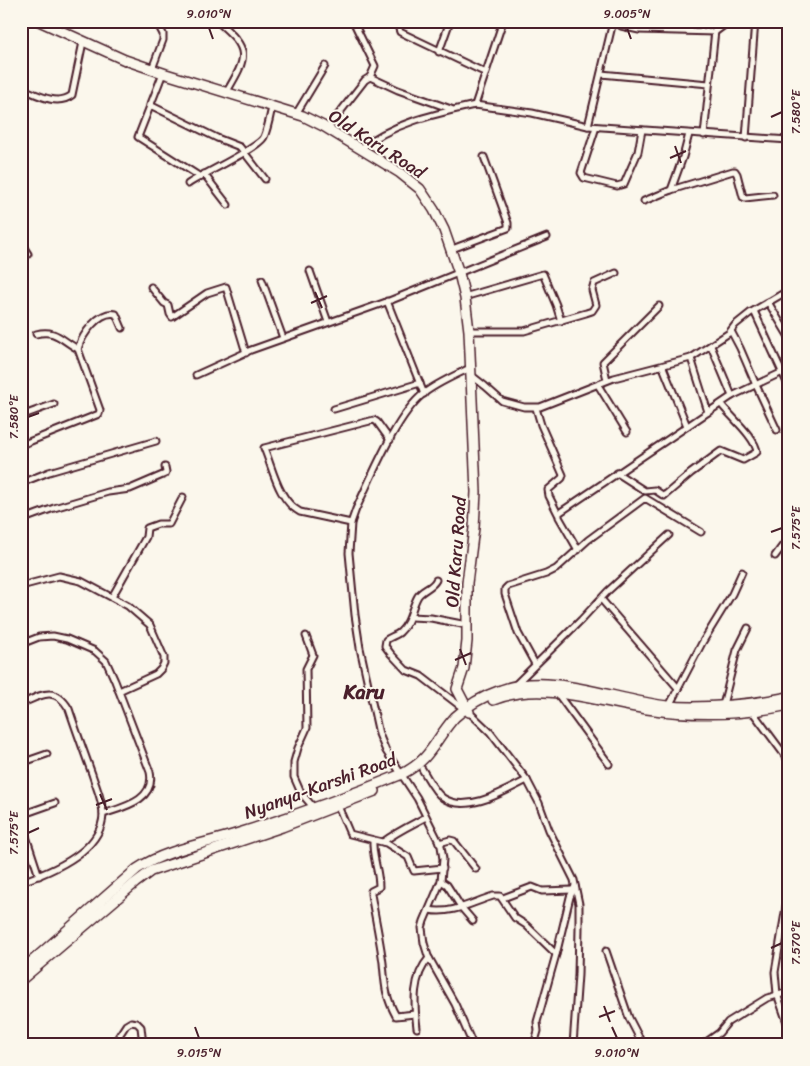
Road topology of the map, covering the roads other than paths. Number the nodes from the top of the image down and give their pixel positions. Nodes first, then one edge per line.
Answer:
1 (39, 21) edge
2 (156, 21) edge
3 (216, 21) edge
4 (353, 21) edge
5 (400, 21) edge
6 (450, 21) edge
7 (504, 21) edge
8 (716, 21) edge
9 (730, 21) edge
10 (756, 21) edge
11 (616, 23) edge
12 (714, 32) junction
13 (83, 42) junction
14 (439, 52) junction
15 (325, 66) dead end
16 (152, 69) junction
17 (162, 73) junction
18 (486, 73) junction
19 (601, 74) junction
20 (370, 77) junction
21 (709, 84) junction
22 (21, 88) edge
23 (226, 93) junction
24 (150, 105) junction
25 (475, 105) junction
26 (272, 107) junction
27 (452, 110) junction
28 (296, 114) junction
29 (588, 126) junction
30 (596, 127) junction
31 (328, 129) junction
32 (642, 130) junction
33 (689, 134) junction
34 (704, 135) junction
35 (746, 138) junction
36 (789, 140) edge
37 (360, 149) junction
38 (244, 152) junction
39 (484, 158) dead end
40 (201, 175) junction
41 (265, 179) dead end
42 (188, 184) dead end
43 (672, 190) junction
44 (773, 195) dead end
45 (644, 201) dead end
46 (228, 204) dead end
47 (547, 237) dead end
48 (21, 243) edge
49 (452, 249) junction
50 (21, 262) edge
51 (310, 271) dead end
52 (458, 273) junction
53 (616, 273) dead end
54 (262, 280) dead end
55 (151, 287) dead end
56 (789, 291) edge
57 (464, 297) junction
58 (387, 301) junction
59 (768, 302) junction
60 (659, 306) dead end
61 (754, 311) junction
62 (561, 321) junction
63 (328, 322) junction
64 (122, 328) dead end
65 (469, 331) junction
66 (731, 331) junction
67 (36, 334) dead end
68 (789, 336) edge
69 (283, 338) junction
70 (711, 346) junction
71 (78, 349) junction
72 (246, 353) junction
73 (691, 358) junction
74 (663, 367) junction
75 (789, 369) edge
76 (470, 371) junction
77 (781, 373) junction
78 (196, 375) dead end
79 (607, 380) junction
80 (420, 383) junction
81 (598, 385) junction
82 (756, 385) junction
83 (789, 387) edge
84 (424, 394) junction
85 (732, 396) junction
86 (54, 404) dead end
87 (721, 404) junction
88 (536, 408) junction
89 (334, 409) dead end
90 (708, 412) junction
91 (22, 414) edge
92 (688, 426) junction
93 (777, 430) dead end
94 (627, 432) dead end
95 (390, 440) junction
96 (156, 441) dead end
97 (21, 445) edge
98 (165, 467) dead end
99 (617, 474) junction
100 (21, 483) edge
101 (183, 497) dead end
102 (558, 514) junction
103 (21, 520) edge
104 (351, 523) junction
105 (701, 532) dead end
106 (669, 535) dead end
107 (789, 537) edge
108 (578, 550) junction
109 (775, 556) dead end
110 (742, 572) dead end
111 (436, 580) dead end
112 (21, 586) edge
113 (112, 597) junction
114 (601, 600) junction
115 (411, 617) junction
116 (467, 625) junction
117 (748, 628) dead end
118 (306, 636) dead end
119 (21, 644) edge
120 (535, 664) junction
121 (512, 687) junction
122 (678, 688) junction
123 (119, 691) junction
124 (557, 694) junction
125 (789, 697) edge
126 (21, 704) edge
127 (723, 705) junction
128 (789, 705) edge
129 (669, 706) junction
130 (466, 710) junction
131 (752, 711) junction
132 (47, 754) dead end
133 (789, 761) edge
134 (21, 763) edge
135 (609, 764) dead end
136 (422, 769) junction
137 (403, 776) junction
138 (527, 780) junction
139 (55, 803) dead end
140 (338, 806) junction
141 (314, 808) junction
142 (103, 814) junction
143 (21, 815) edge
144 (426, 818) junction
145 (21, 821) edge
146 (230, 840) junction
147 (374, 840) junction
148 (383, 842) junction
149 (439, 842) junction
150 (443, 868) junction
151 (476, 869) dead end
152 (39, 876) junction
153 (21, 882) edge
154 (442, 882) junction
155 (574, 888) junction
156 (789, 889) edge
157 (503, 898) junction
158 (461, 907) junction
159 (429, 910) junction
160 (473, 921) dead end
161 (606, 951) dead end
162 (21, 954) edge
163 (556, 954) junction
164 (429, 958) junction
165 (32, 966) junction
166 (21, 971) edge
167 (21, 980) edge
168 (789, 992) edge
169 (777, 994) junction
170 (416, 1014) junction
171 (417, 1028) dead end
172 (789, 1028) edge
173 (112, 1045) edge
174 (143, 1045) edge
175 (473, 1045) edge
176 (534, 1045) edge
177 (573, 1045) edge
178 (643, 1045) edge
179 (702, 1045) edge

1 - 13 main road, Old Karu Road
2 - 16 street
3 - 23 street
4 - 20 street
5 - 14 street
6 - 14 street
7 - 18 street
8 - 12 street
9 - 12 street
10 - 35 street
11 - 12 street
11 - 19 street
12 - 21 street
13 - 16 main road, Old Karu Road
13 - 22 street
14 - 18 street
15 - 28 street
16 - 17 main road, Old Karu Road
17 - 23 main road, Old Karu Road
17 - 24 street
18 - 25 street
19 - 21 street
19 - 29 street
20 - 27 street
20 - 31 street
21 - 34 street
23 - 26 main road, Old Karu Road
24 - 38 street
24 - 40 street
25 - 27 street
25 - 29 street
26 - 28 main road, Old Karu Road
26 - 38 street
27 - 37 street
28 - 31 main road, Old Karu Road
29 - 30 street
30 - 32 street
30 - 32 street
31 - 37 main road, Old Karu Road
32 - 33 street
33 - 34 street
33 - 43 street
34 - 35 street
35 - 36 street
37 - 49 main road, Old Karu Road
38 - 40 street
38 - 41 street
39 - 49 street
40 - 42 street
40 - 46 street
43 - 44 street
43 - 45 street
47 - 52 street
48 - 50 street
49 - 52 main road, Old Karu Road
51 - 63 street
52 - 57 main road, Old Karu Road
52 - 58 street
53 - 62 street
54 - 69 street
55 - 72 street
56 - 59 street
57 - 62 street
57 - 65 main road, Old Karu Road
58 - 63 street
58 - 80 street
59 - 61 street
59 - 68 street
60 - 79 street
61 - 66 street
61 - 77 street
62 - 65 street
63 - 69 street
64 - 71 street
65 - 76 main road, Old Karu Road
66 - 70 street
66 - 82 street
67 - 71 street
69 - 72 street
70 - 73 street
70 - 85 street
71 - 97 street
72 - 78 street
73 - 74 street
73 - 90 street
74 - 79 street
74 - 92 street
75 - 77 street
76 - 84 street
76 - 88 street
76 - 116 main road, Old Karu Road
77 - 82 street
77 - 83 street
79 - 81 street
80 - 84 street
80 - 89 street
81 - 88 street
81 - 94 street
82 - 85 street
82 - 93 street
84 - 95 street
85 - 87 street
86 - 91 street
87 - 90 street
87 - 99 street
88 - 102 street
90 - 92 street
92 - 99 street
95 - 104 street
95 - 104 street
96 - 100 street
98 - 103 street
99 - 102 street
101 - 113 street
102 - 108 street
104 - 137 street
105 - 108 street
106 - 114 street
107 - 109 street
108 - 120 street
110 - 122 street
111 - 115 street
112 - 113 street
113 - 123 street
114 - 120 street
114 - 122 street
115 - 116 street
115 - 130 street
116 - 130 main road, Old Karu Road
117 - 127 street
118 - 141 street
119 - 123 street
120 - 121 street
121 - 129 main road, Nyanya-Karshi Road
121 - 130 main road, Nyanya-Karshi Road
122 - 129 street
123 - 142 street
124 - 130 main road, Nyanya-Karshi Road
124 - 131 main road, Nyanya-Karshi Road
124 - 135 street
125 - 127 main road, Nyanya-Karshi Road
126 - 142 street
127 - 129 main road, Nyanya-Karshi Road
128 - 131 main road, Nyanya-Karshi Road
130 - 136 main road, Nyanya-Karshi Road
130 - 137 main road, Nyanya-Karshi Road
130 - 138 street
131 - 133 street
132 - 134 street
136 - 137 main road, Nyanya-Karshi Road
136 - 138 street
137 - 140 main road, Nyanya-Karshi Road
137 - 141 main road, Nyanya-Karshi Road
137 - 144 street
138 - 155 street
139 - 143 street
140 - 146 main road, Nyanya-Karshi Road
140 - 147 street
141 - 146 main road, Nyanya-Karshi Road
142 - 152 street
144 - 148 street
144 - 149 street
145 - 152 street
146 - 165 main road, Nyanya-Karshi Road
147 - 148 street
147 - 170 street
148 - 150 street
149 - 150 street
149 - 151 street
150 - 154 street
152 - 153 street
154 - 158 street
154 - 159 street
155 - 157 street
155 - 163 street
155 - 177 street
156 - 169 street
157 - 158 street
157 - 163 street
158 - 159 street
158 - 160 street
159 - 164 street
161 - 178 street
162 - 165 street
163 - 176 street
164 - 170 street
164 - 175 street
165 - 166 main road, Nyanya-Karshi Road
165 - 167 main road, Nyanya-Karshi Road
168 - 169 street
169 - 172 street
169 - 179 street
170 - 171 street
173 - 174 street

